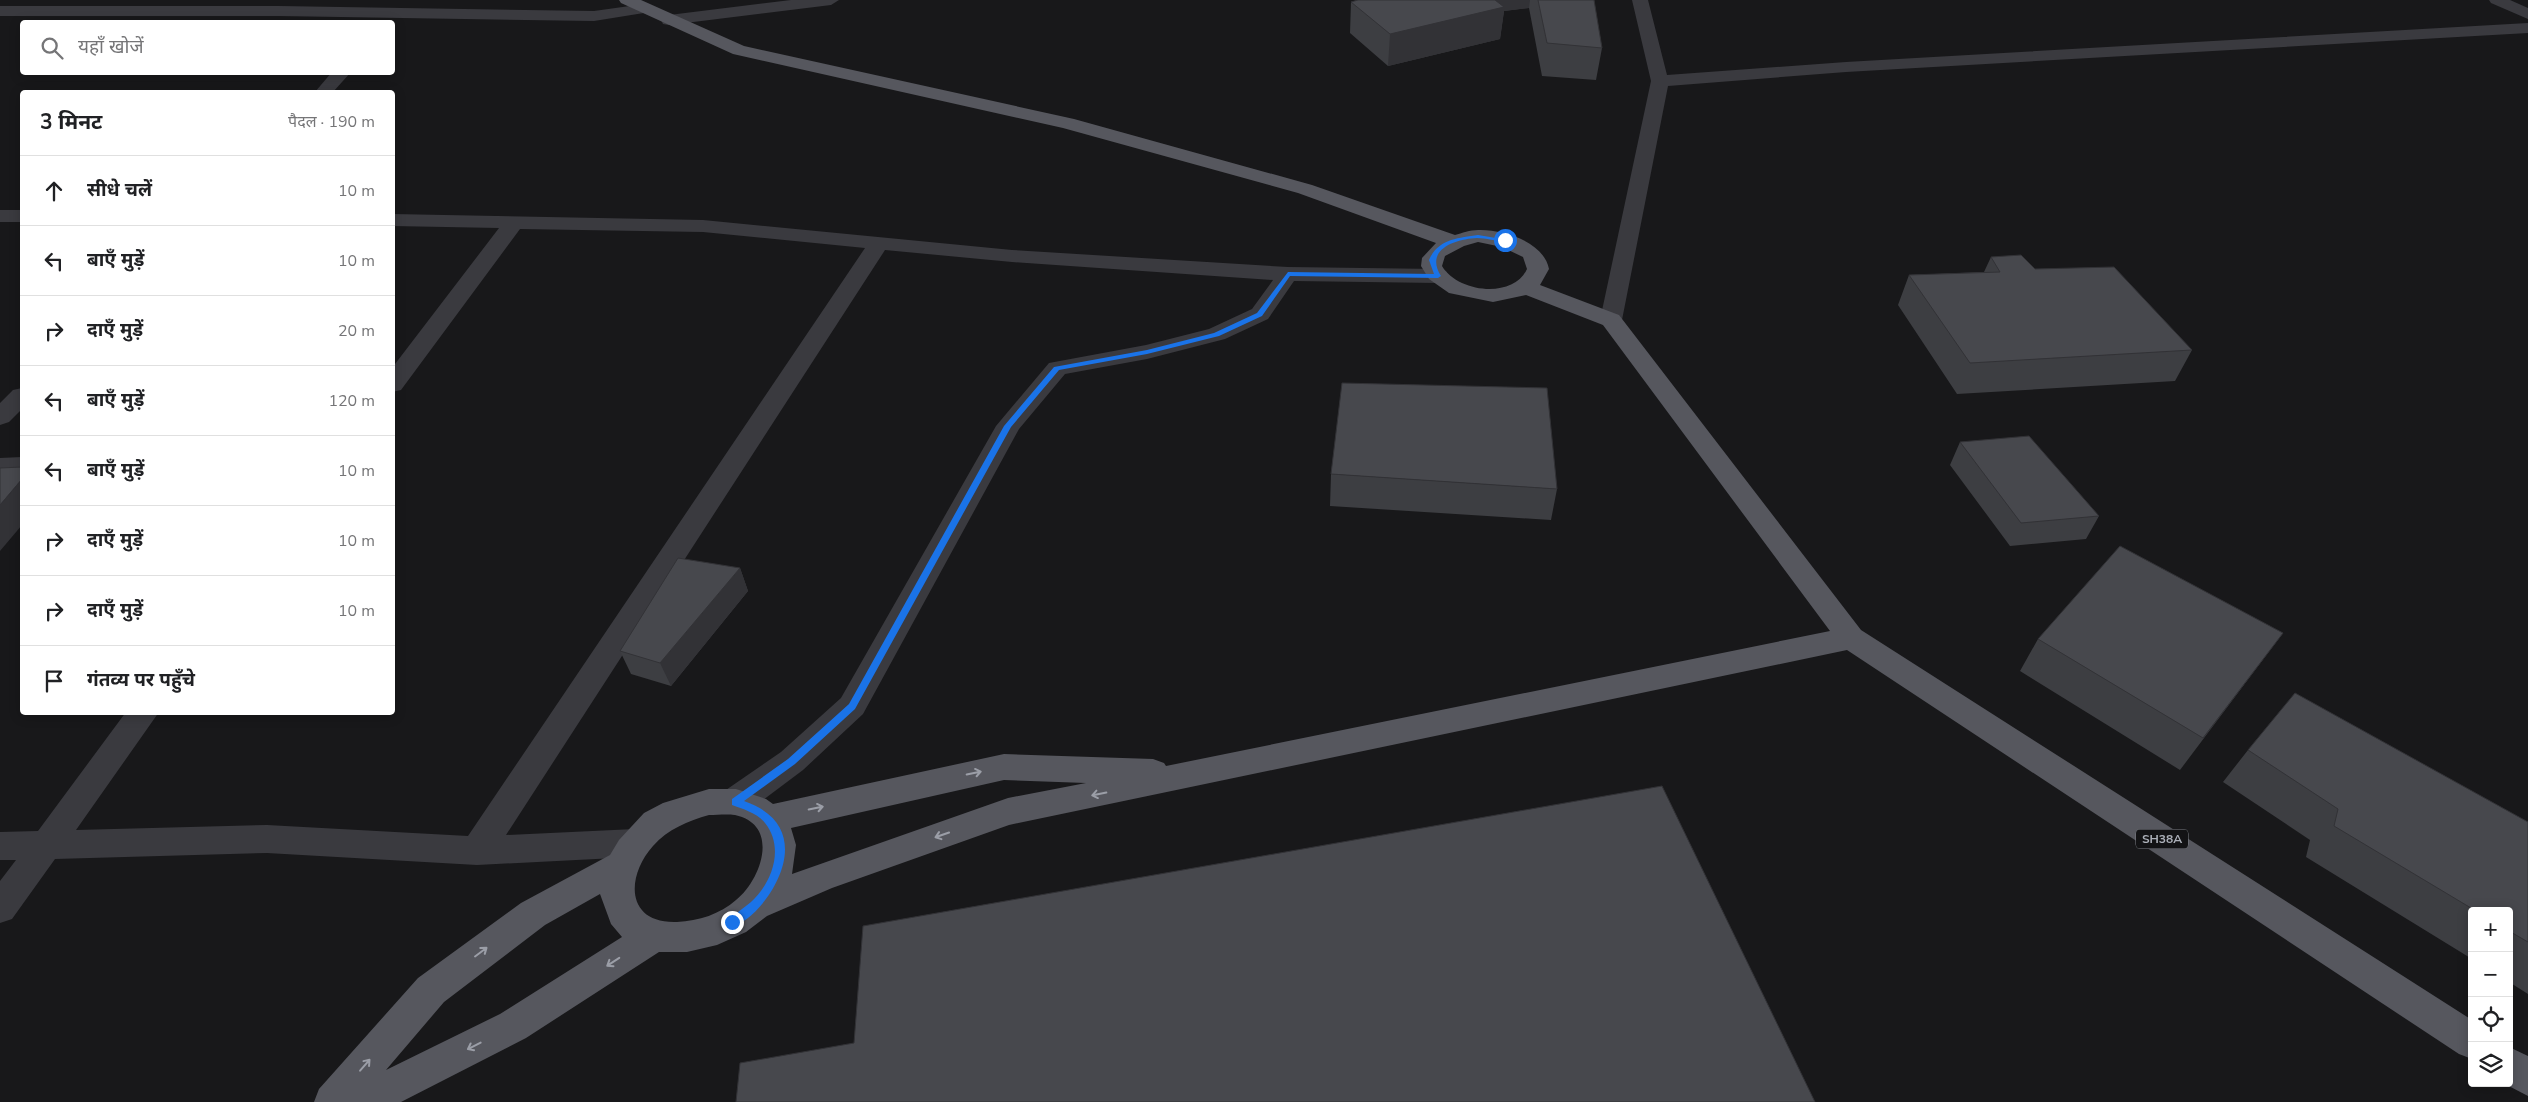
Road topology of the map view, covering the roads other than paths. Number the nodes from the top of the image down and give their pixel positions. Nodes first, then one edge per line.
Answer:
1 (409, 0) edge
2 (627, 0) edge
3 (830, 0) edge
4 (1640, 0) edge
5 (2497, 0) edge
6 (644, 9) junction
7 (0, 11) edge
8 (2528, 14) edge
9 (393, 18) edge
10 (669, 20) junction
11 (2528, 28) edge
12 (339, 75) edge
13 (1660, 81) junction
14 (326, 90) edge
15 (0, 216) edge
16 (20, 216) edge
17 (395, 220) edge
18 (514, 222) junction
19 (1452, 241) junction
20 (879, 243) junction
21 (1288, 274) junction
22 (1438, 276) junction
23 (1525, 287) junction
24 (1611, 320) junction
25 (395, 381) edge
26 (20, 397) edge
27 (0, 417) edge
28 (20, 465) edge
29 (0, 466) edge
30 (1852, 638) junction
31 (142, 715) edge
32 (1198, 774) junction
33 (735, 802) junction
34 (768, 819) junction
35 (46, 845) junction
36 (0, 846) edge
37 (477, 851) junction
38 (628, 854) junction
39 (755, 905) junction
40 (0, 908) edge
41 (654, 936) junction
42 (2468, 1038) edge
43 (2513, 1068) edge
44 (2528, 1078) edge
45 (333, 1102) edge
46 (361, 1102) edge

1 - 9 street
2 - 6 main road
3 - 10 street
4 - 13 street
5 - 8 street
6 - 9 street
6 - 10 main road
7 - 9 street
10 - 19 main road
11 - 13 street
12 - 14 street
13 - 24 street
15 - 16 street
17 - 18 street
18 - 20 street
18 - 25 street
19 - 22 main road
19 - 23 main road
20 - 21 street
20 - 37 street
21 - 22 street
21 - 33 street
22 - 23 main road
23 - 24 main road
24 - 30 main road
26 - 27 street
28 - 29 street
30 - 32 main road
30 - 42 main road, SH38A
31 - 35 street
34 -> 32 main road
32 -> 39 main road
33 - 34 main road
33 - 38 main road
34 - 39 main road
35 - 36 street
35 - 37 street
35 - 40 street
37 - 38 street
38 - 41 main road
45 -> 38 main road
39 - 41 main road
41 -> 46 main road
43 - 44 main road

